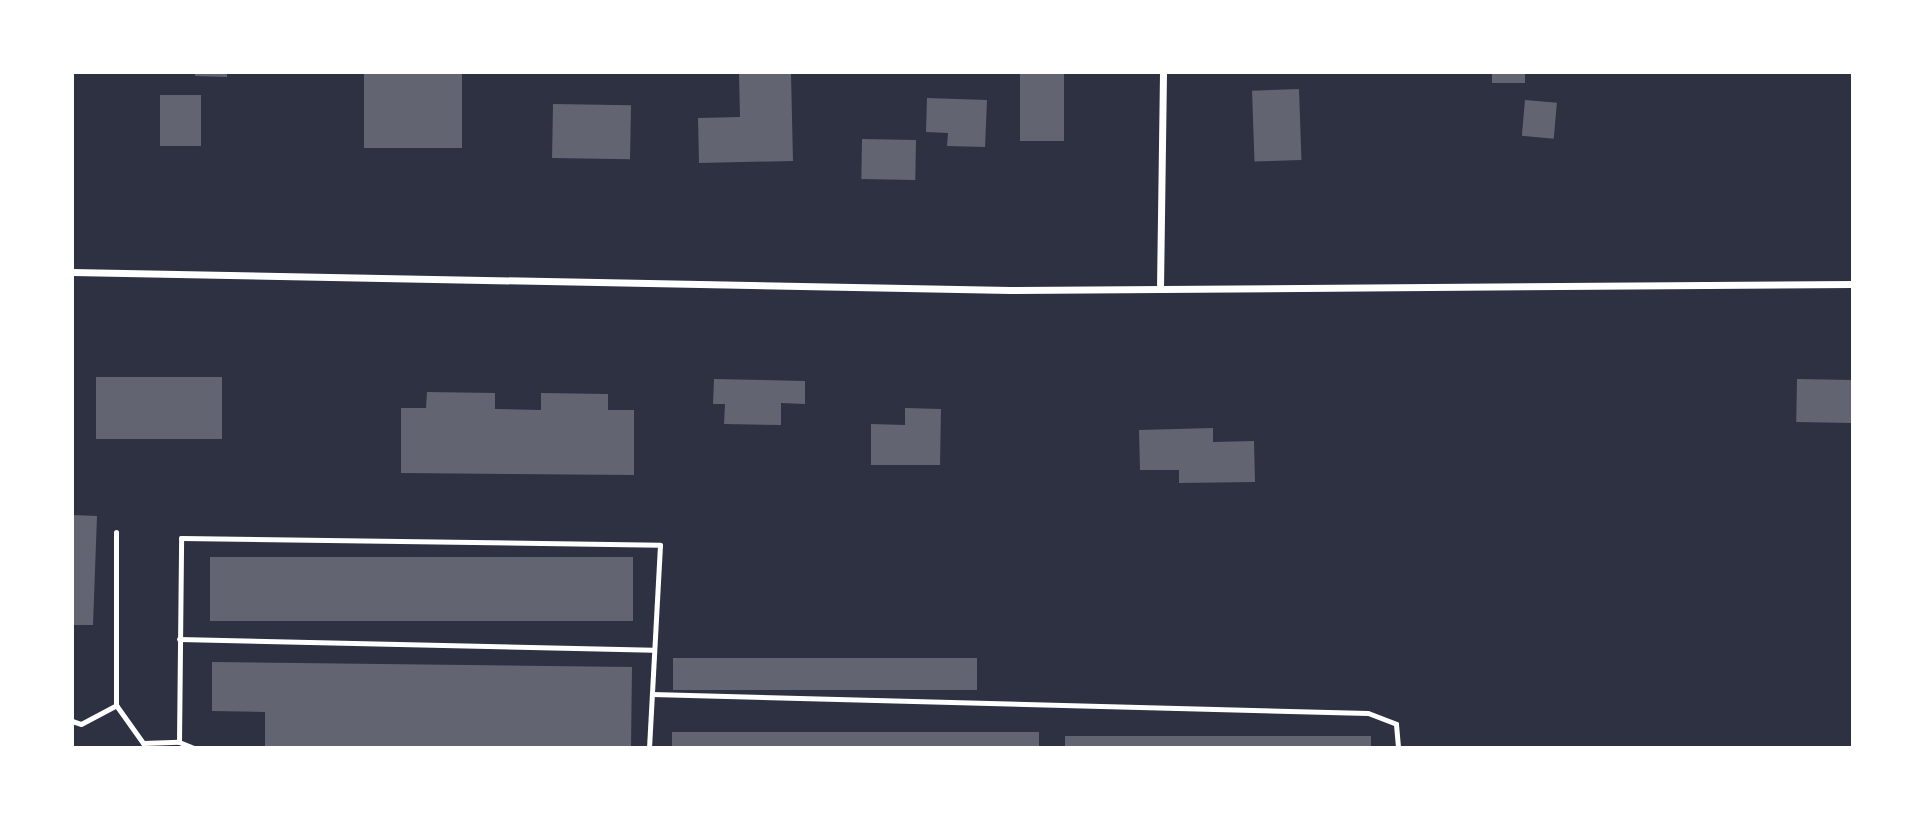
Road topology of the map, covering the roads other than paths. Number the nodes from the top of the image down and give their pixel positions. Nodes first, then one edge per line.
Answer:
1 (1163, 72) edge
2 (72, 272) edge
3 (1853, 284) edge
4 (1160, 288) junction
5 (116, 532) dead end
6 (179, 639) junction
7 (653, 650) junction
8 (652, 694) junction
9 (116, 705) junction
10 (72, 721) edge
11 (179, 742) junction
12 (194, 748) edge
13 (649, 748) edge
14 (1398, 748) edge

1 - 4 street
2 - 4 street
3 - 4 street
5 - 9 lane
6 - 7 lane
6 - 7 lane
6 - 11 lane
7 - 8 lane
8 - 13 lane
8 - 14 lane
9 - 10 lane
9 - 11 lane
11 - 12 lane

